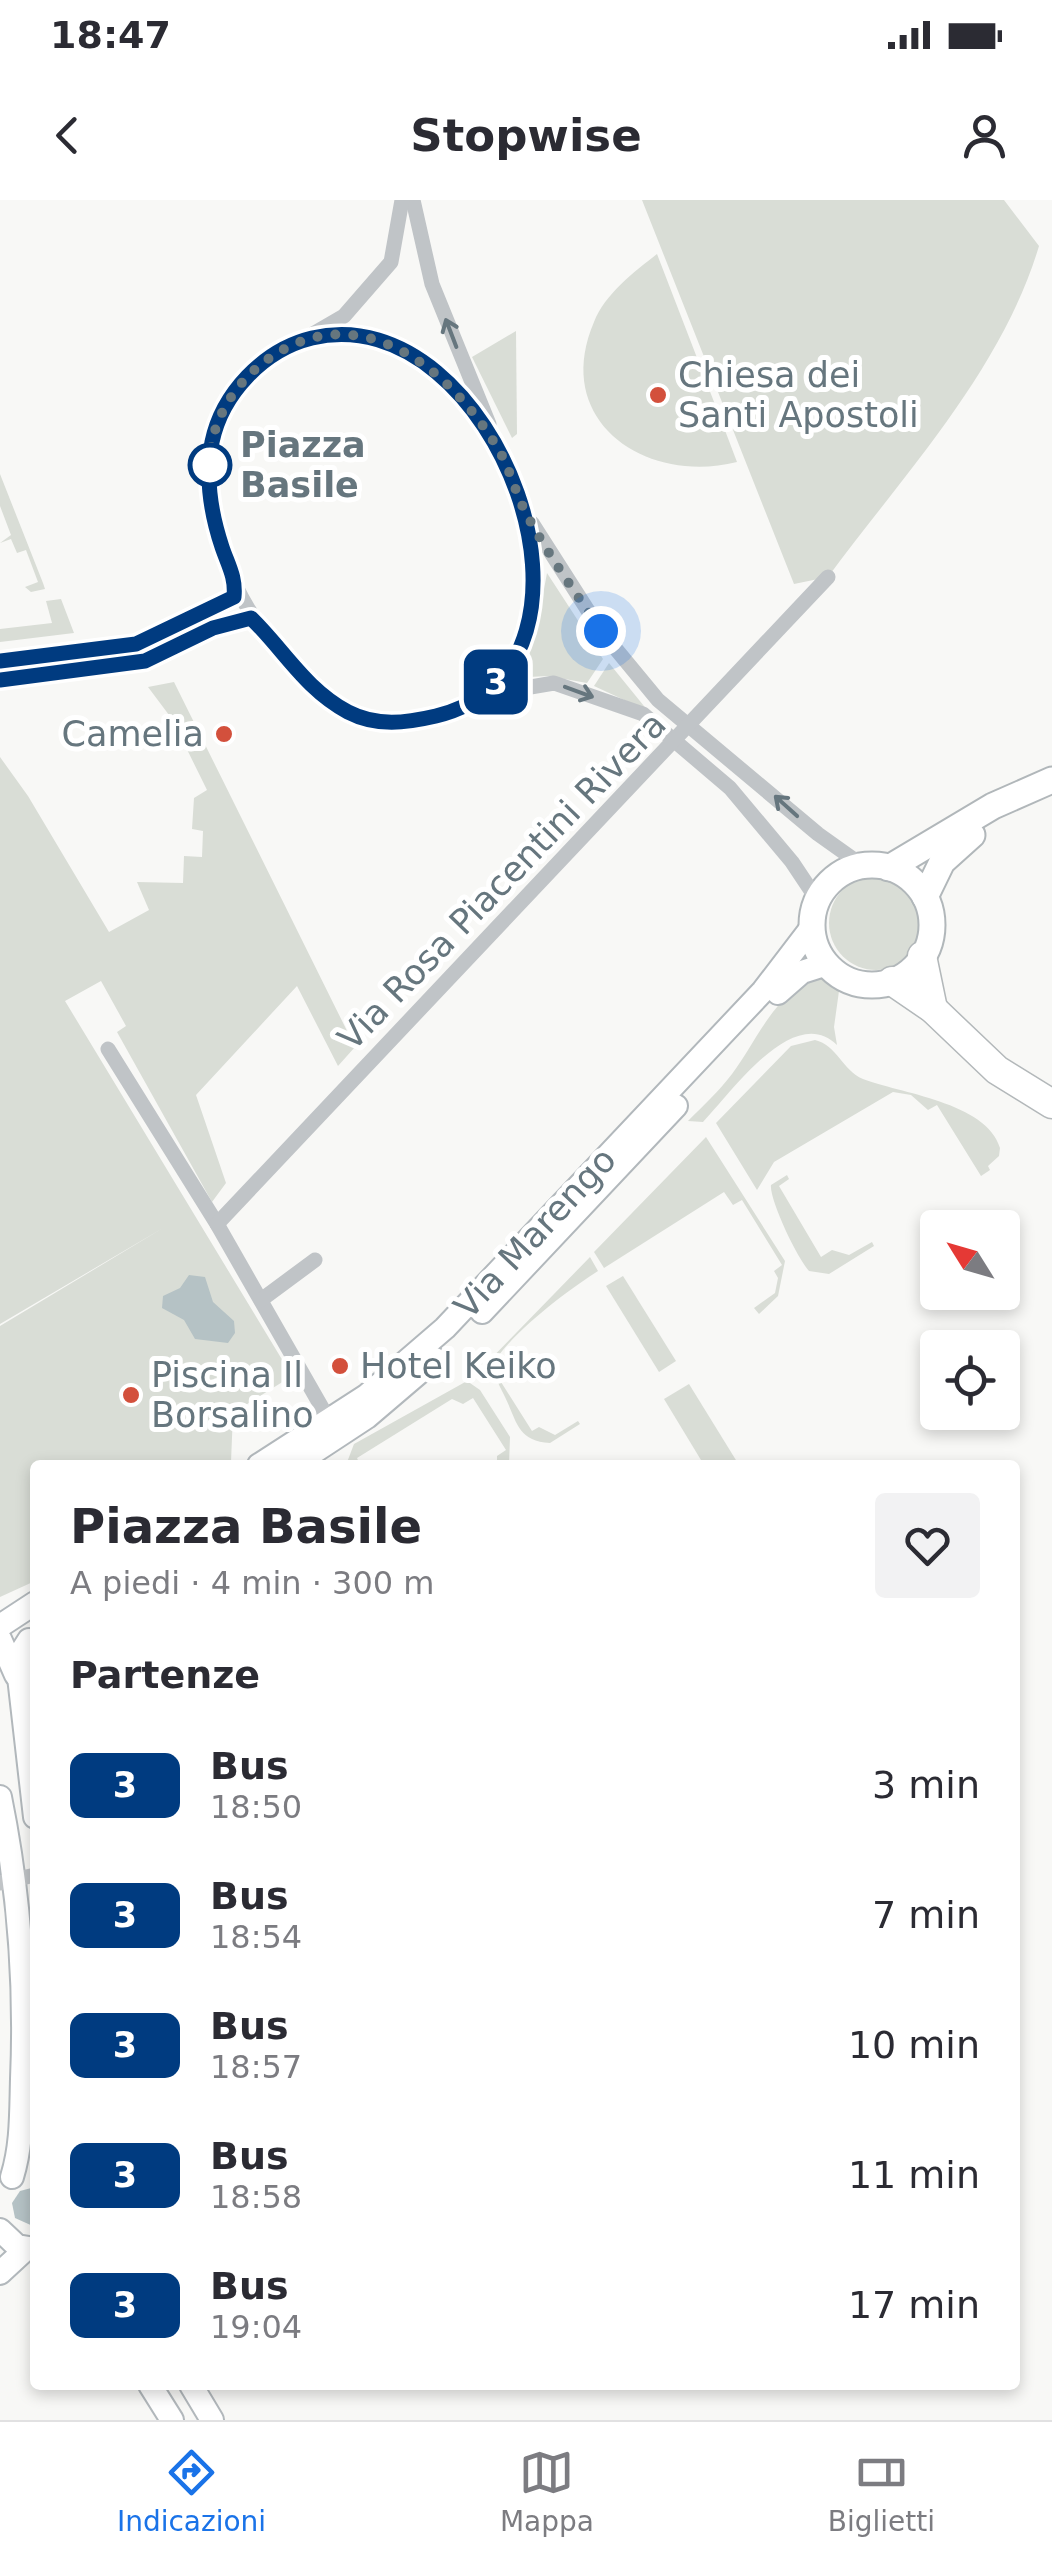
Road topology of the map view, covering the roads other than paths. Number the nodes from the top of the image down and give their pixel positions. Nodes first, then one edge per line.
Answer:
1 (402, 200) edge
2 (413, 200) edge
3 (302, 341) junction
4 (502, 455) junction
5 (527, 515) junction
6 (828, 577) dead end
7 (236, 580) junction
8 (262, 628) junction
9 (0, 661) edge
10 (0, 680) edge
11 (484, 694) junction
12 (692, 726) junction
13 (675, 741) junction
14 (1052, 780) edge
15 (1052, 796) edge
16 (863, 866) junction
17 (889, 868) junction
18 (925, 897) junction
19 (818, 901) junction
20 (812, 927) junction
21 (922, 956) junction
22 (827, 964) junction
23 (892, 981) junction
24 (934, 1009) junction
25 (108, 1050) dead end
26 (1052, 1104) edge
27 (217, 1224) junction
28 (315, 1260) dead end
29 (261, 1300) junction
30 (329, 1420) junction
31 (266, 1460) edge
32 (301, 1460) edge
33 (29, 1606) edge
34 (0, 1616) edge
35 (30, 1638) edge
36 (30, 1641) edge
37 (2, 1645) edge
38 (18, 1682) junction
39 (30, 1777) edge
40 (0, 1797) edge
41 (16, 1880) edge
42 (30, 2173) edge
43 (6, 2184) edge
44 (0, 2230) edge
45 (30, 2249) edge
46 (30, 2250) edge
47 (0, 2273) edge
48 (153, 2390) edge
49 (193, 2390) edge
50 (172, 2420) edge
51 (212, 2420) edge

1 - 3 street
4 -> 2 street
3 - 4 street
3 - 7 street
4 - 5 street
5 - 11 street
5 - 12 street
6 - 12 street, Via Rosa Piacentini Rivera
7 - 8 street
7 - 9 street
8 - 10 street
8 - 11 street
11 -> 13 street
12 - 13 street, Via Rosa Piacentini Rivera
16 -> 12 street
13 - 19 street
13 - 27 street, Via Rosa Piacentini Rivera
14 - 17 main road
15 - 18 main road
16 - 17 main road
16 - 19 main road
17 - 18 main road
18 - 21 main road
19 - 20 main road
20 - 22 main road
20 - 30 main road, Via Marengo
21 - 23 main road
21 - 24 highway
22 - 23 main road
22 - 32 main road
23 - 24 highway
24 - 26 highway
25 - 27 street
27 - 29 street
28 - 29 street
29 - 30 street
30 - 31 main road, Via Marengo
33 - 34 main road
33 - 37 main road
35 - 37 main road
36 - 38 main road
37 - 38 main road
38 - 39 main road
40 - 41 main road
41 - 43 main road
42 - 43 main road
44 - 45 main road
46 - 47 main road
48 - 50 main road
49 - 51 main road

